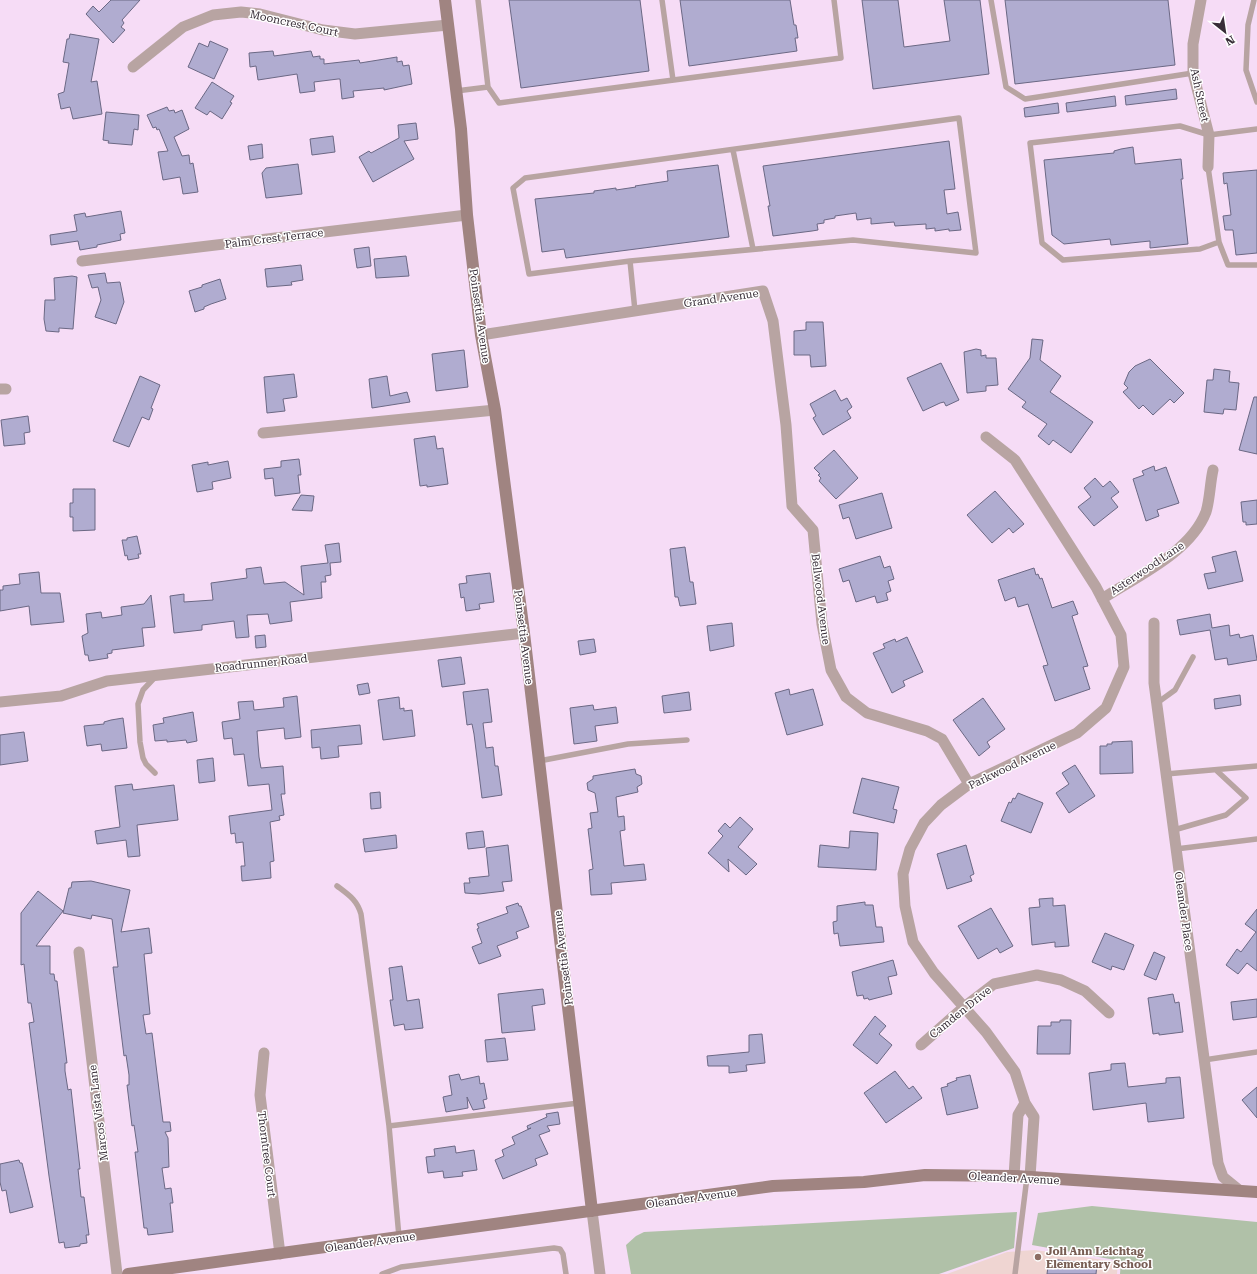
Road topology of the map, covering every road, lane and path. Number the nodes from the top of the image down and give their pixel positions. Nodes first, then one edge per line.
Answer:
1 (445, 0) edge
2 (478, 0) edge
3 (662, 0) edge
4 (834, 0) edge
5 (991, 0) edge
6 (1201, 0) edge
7 (1254, 0) edge
8 (448, 25) junction
9 (133, 67) dead end
10 (1193, 73) junction
11 (673, 80) junction
12 (488, 87) junction
13 (456, 91) junction
14 (1257, 102) edge
15 (1257, 129) edge
16 (1209, 135) junction
17 (733, 150) junction
18 (1208, 168) joint
19 (467, 215) junction
20 (1218, 242) junction
21 (753, 250) junction
22 (630, 261) junction
23 (82, 262) dead end
24 (1257, 265) edge
25 (635, 311) junction
26 (481, 335) junction
27 (495, 410) junction
28 (263, 433) dead end
29 (986, 437) dead end
30 (1213, 470) dead end
31 (813, 530) joint
32 (1102, 599) junction
33 (1154, 623) dead end
34 (524, 633) junction
35 (1193, 657) dead end
36 (157, 675) junction
37 (0, 702) edge
38 (1157, 703) junction
39 (687, 740) dead end
40 (539, 761) junction
41 (1257, 766) edge
42 (1216, 770) junction
43 (155, 773) dead end
44 (1166, 774) junction
45 (969, 784) junction
46 (1174, 830) junction
47 (1257, 839) edge
48 (1176, 849) junction
49 (337, 886) dead end
50 (78, 952) dead end
51 (964, 1007) junction
52 (1109, 1013) dead end
53 (921, 1044) dead end
54 (1257, 1052) edge
55 (264, 1053) dead end
56 (1204, 1060) junction
57 (580, 1103) junction
58 (1025, 1103) junction
59 (389, 1126) junction
60 (1014, 1176) junction
61 (1028, 1177) junction
62 (1239, 1190) junction
63 (1257, 1192) edge
64 (592, 1211) junction
65 (399, 1238) junction
66 (280, 1254) junction
67 (193, 1270) edge
68 (117, 1274) edge
69 (128, 1274) edge
70 (382, 1274) edge
71 (566, 1274) edge
72 (600, 1274) edge
73 (1015, 1274) edge

1 - 8 street, Poinsettia Avenue
2 - 12 lane
3 - 11 lane
4 - 11 lane
5 - 10 lane
6 - 10 street, Ash Street
7 - 14 lane
8 - 9 street, Mooncrest Court
8 - 13 street, Poinsettia Avenue
10 - 16 street, Ash Street
11 - 12 lane
12 - 13 lane
13 - 19 street, Poinsettia Avenue
15 - 16 lane
16 - 18 street, Ash Street
16 - 20 lane
17 - 21 lane
17 - 21 lane
17 - 22 lane
18 - 20 lane
19 - 23 street, Palm Crest Terrace
19 - 26 street, Poinsettia Avenue
20 - 24 lane
21 - 22 lane
22 - 25 lane
25 - 26 street, Grand Avenue
25 - 31 street, Grand Avenue
26 - 27 street, Poinsettia Avenue
27 - 28 street
27 - 34 street, Poinsettia Avenue
29 - 32 street, Parkwood Avenue
30 - 32 street, Asterwood Lane
31 - 45 street, Bellwood Avenue
32 - 45 street, Parkwood Avenue
33 - 38 street, Oleander Place
34 - 36 street, Roadrunner Road
34 - 40 street, Poinsettia Avenue
35 - 38 lane
36 - 37 street, Roadrunner Road
36 - 43 lane
38 - 44 street, Oleander Place
39 - 40 lane
40 - 57 street, Poinsettia Avenue
41 - 42 lane
42 - 44 lane
42 - 46 lane
44 - 46 street, Oleander Place
45 - 51 street, Parkwood Avenue
46 - 48 street, Oleander Place
47 - 48 lane
48 - 56 street, Oleander Place
49 - 59 lane
50 - 68 street, Marcos Vista Lane
51 - 52 street, Camden Drive
51 - 53 street, Camden Drive
51 - 58 street, Parkwood Avenue
54 - 56 lane
55 - 66 street, Thorntree Court
56 - 62 street, Oleander Place
57 - 59 lane
57 - 64 street, Poinsettia Avenue
58 - 60 street
58 - 61 street, Parkwood Avenue
59 - 65 lane
60 - 61 street, Oleander Avenue
60 - 64 street, Oleander Avenue
61 - 62 street, Oleander Avenue
61 - 73 lane
62 - 63 street, Oleander Avenue
64 - 65 street, Oleander Avenue
64 - 72 street, Poinsettia Avenue
65 - 66 street, Oleander Avenue
66 - 67 street, Oleander Avenue
67 - 69 street, Oleander Avenue
70 - 71 lane

